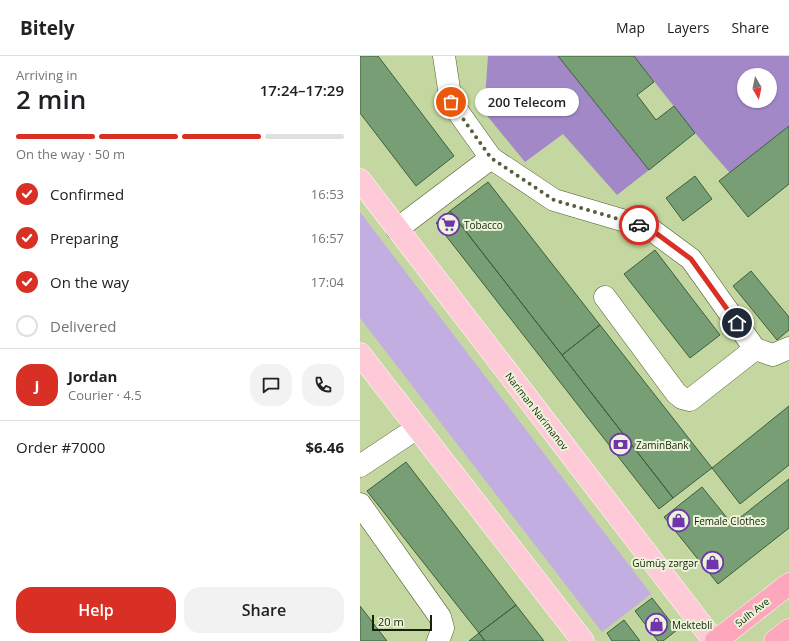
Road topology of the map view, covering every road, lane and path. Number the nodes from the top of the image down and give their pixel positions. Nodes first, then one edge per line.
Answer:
1 (444, 56) edge
2 (491, 158) junction
3 (360, 180) edge
4 (397, 229) junction
5 (605, 298) dead end
6 (789, 348) edge
7 (755, 349) junction
8 (360, 354) edge
9 (417, 428) junction
10 (360, 466) edge
11 (360, 504) edge
12 (789, 584) edge
13 (789, 630) edge
14 (438, 641) edge
15 (583, 641) edge
16 (715, 641) edge
17 (775, 641) edge

1 - 2 lane
2 - 4 lane
2 - 7 lane
3 - 4 main road, Nariman Narimanov
4 - 16 main road, Nariman Narimanov
5 - 7 lane
6 - 7 lane
8 - 9 main road
9 - 10 lane
9 - 15 main road
11 - 14 lane
12 - 16 highway, Sulh Ave
13 - 17 highway

